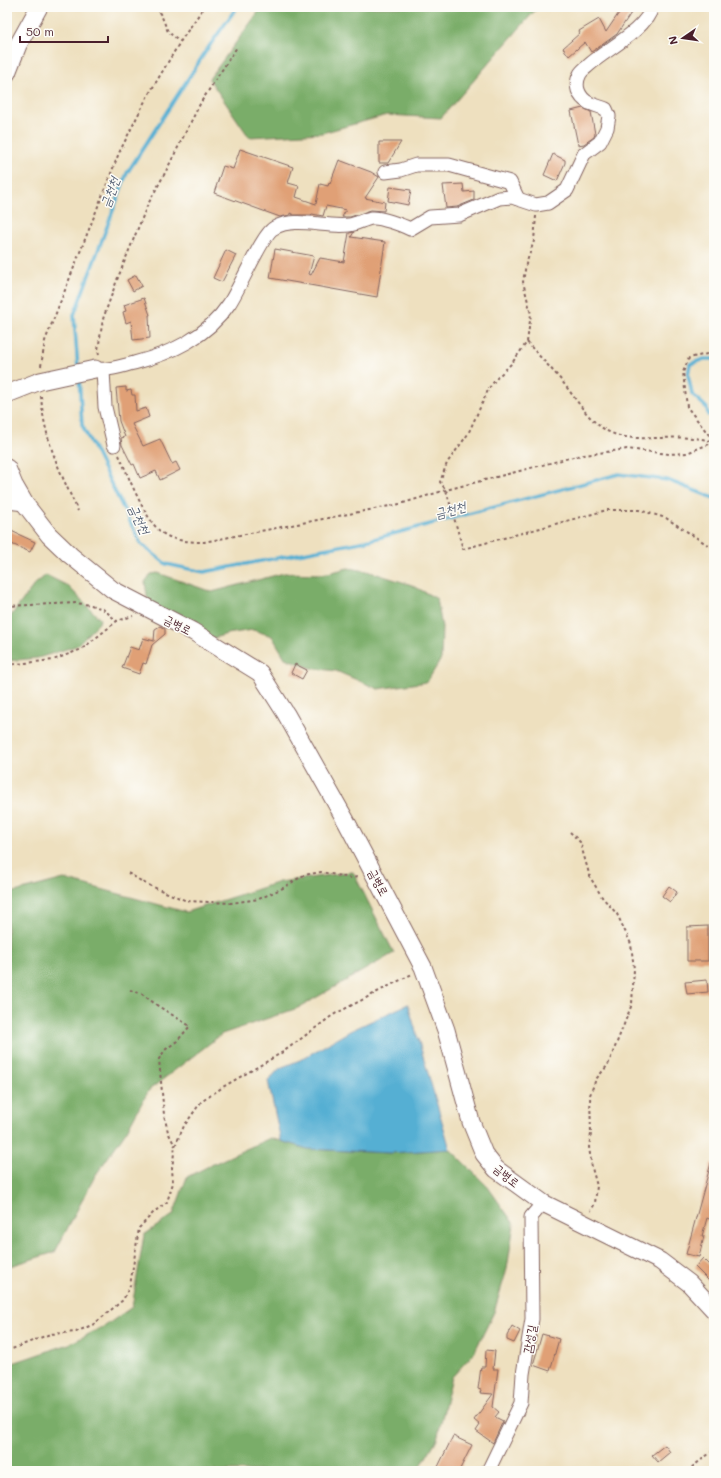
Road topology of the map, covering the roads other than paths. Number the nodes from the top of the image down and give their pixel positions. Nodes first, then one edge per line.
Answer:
1 (39, 7) edge
2 (652, 7) edge
3 (7, 73) edge
4 (385, 172) dead end
5 (518, 199) junction
6 (99, 370) junction
7 (7, 394) edge
8 (114, 445) road end
9 (7, 468) edge
10 (7, 502) edge
11 (25, 504) junction
12 (542, 1203) junction
13 (714, 1310) edge
14 (488, 1471) edge

1 - 3 street
2 - 5 street
4 - 5 street
5 - 6 street
6 - 7 street
6 - 8 street
9 - 11 street, 금병로
10 - 11 street
11 - 12 street, 금병로
12 - 13 street, 금병로
12 - 14 street, 감성길

